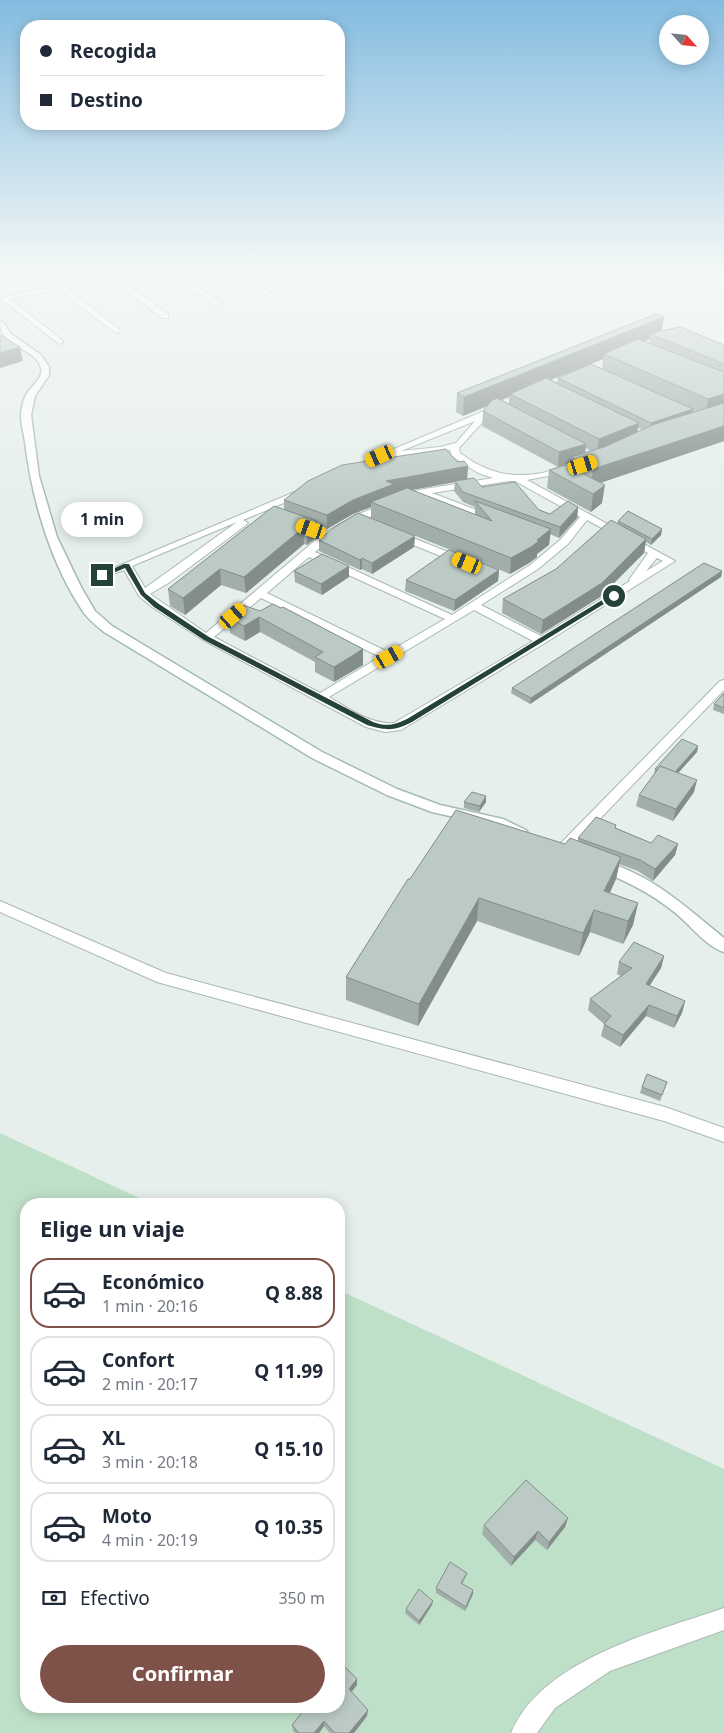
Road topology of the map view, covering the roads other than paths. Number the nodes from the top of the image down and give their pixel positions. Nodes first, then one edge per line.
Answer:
1 (32, 353) edge
2 (504, 409) edge
3 (486, 413) junction
4 (455, 446) junction
5 (380, 456) junction
6 (573, 468) edge
7 (346, 472) edge
8 (513, 479) junction
9 (311, 488) edge
10 (421, 492) junction
11 (260, 511) junction
12 (586, 516) junction
13 (277, 517) edge
14 (357, 518) junction
15 (503, 523) edge
16 (307, 552) junction
17 (653, 552) junction
18 (467, 563) edge
19 (126, 565) junction
20 (102, 575) dead end
21 (629, 587) junction
22 (259, 593) junction
23 (143, 594) junction
24 (474, 606) junction
25 (453, 620) junction
26 (207, 638) junction
27 (541, 642) junction
28 (389, 657) junction
29 (724, 683) edge
30 (319, 698) junction
31 (534, 838) edge
32 (557, 849) joint
33 (0, 906) edge
34 (724, 946) edge
35 (724, 1135) edge
36 (724, 1619) edge
37 (523, 1733) edge

1 - 31 street
2 - 3 street
3 - 4 street
3 - 5 street
4 - 5 street
4 - 8 street
5 - 7 street
6 - 8 street
8 - 10 street
8 - 12 street
9 - 11 street
10 - 14 street
10 - 15 street
11 - 13 street
11 - 19 street
11 - 23 street
12 - 17 street
12 - 24 street
14 - 16 street
14 - 18 street
16 - 22 street
16 - 25 street
17 - 21 street
17 - 21 street
19 - 20 street
19 - 23 street
21 - 27 street
22 - 26 street
22 - 28 street
23 - 26 street
24 - 25 street
24 - 27 street
25 - 28 street
26 - 30 street
27 - 30 street
28 - 30 street
29 - 32 street
32 - 34 street
33 - 35 street
36 - 37 street

